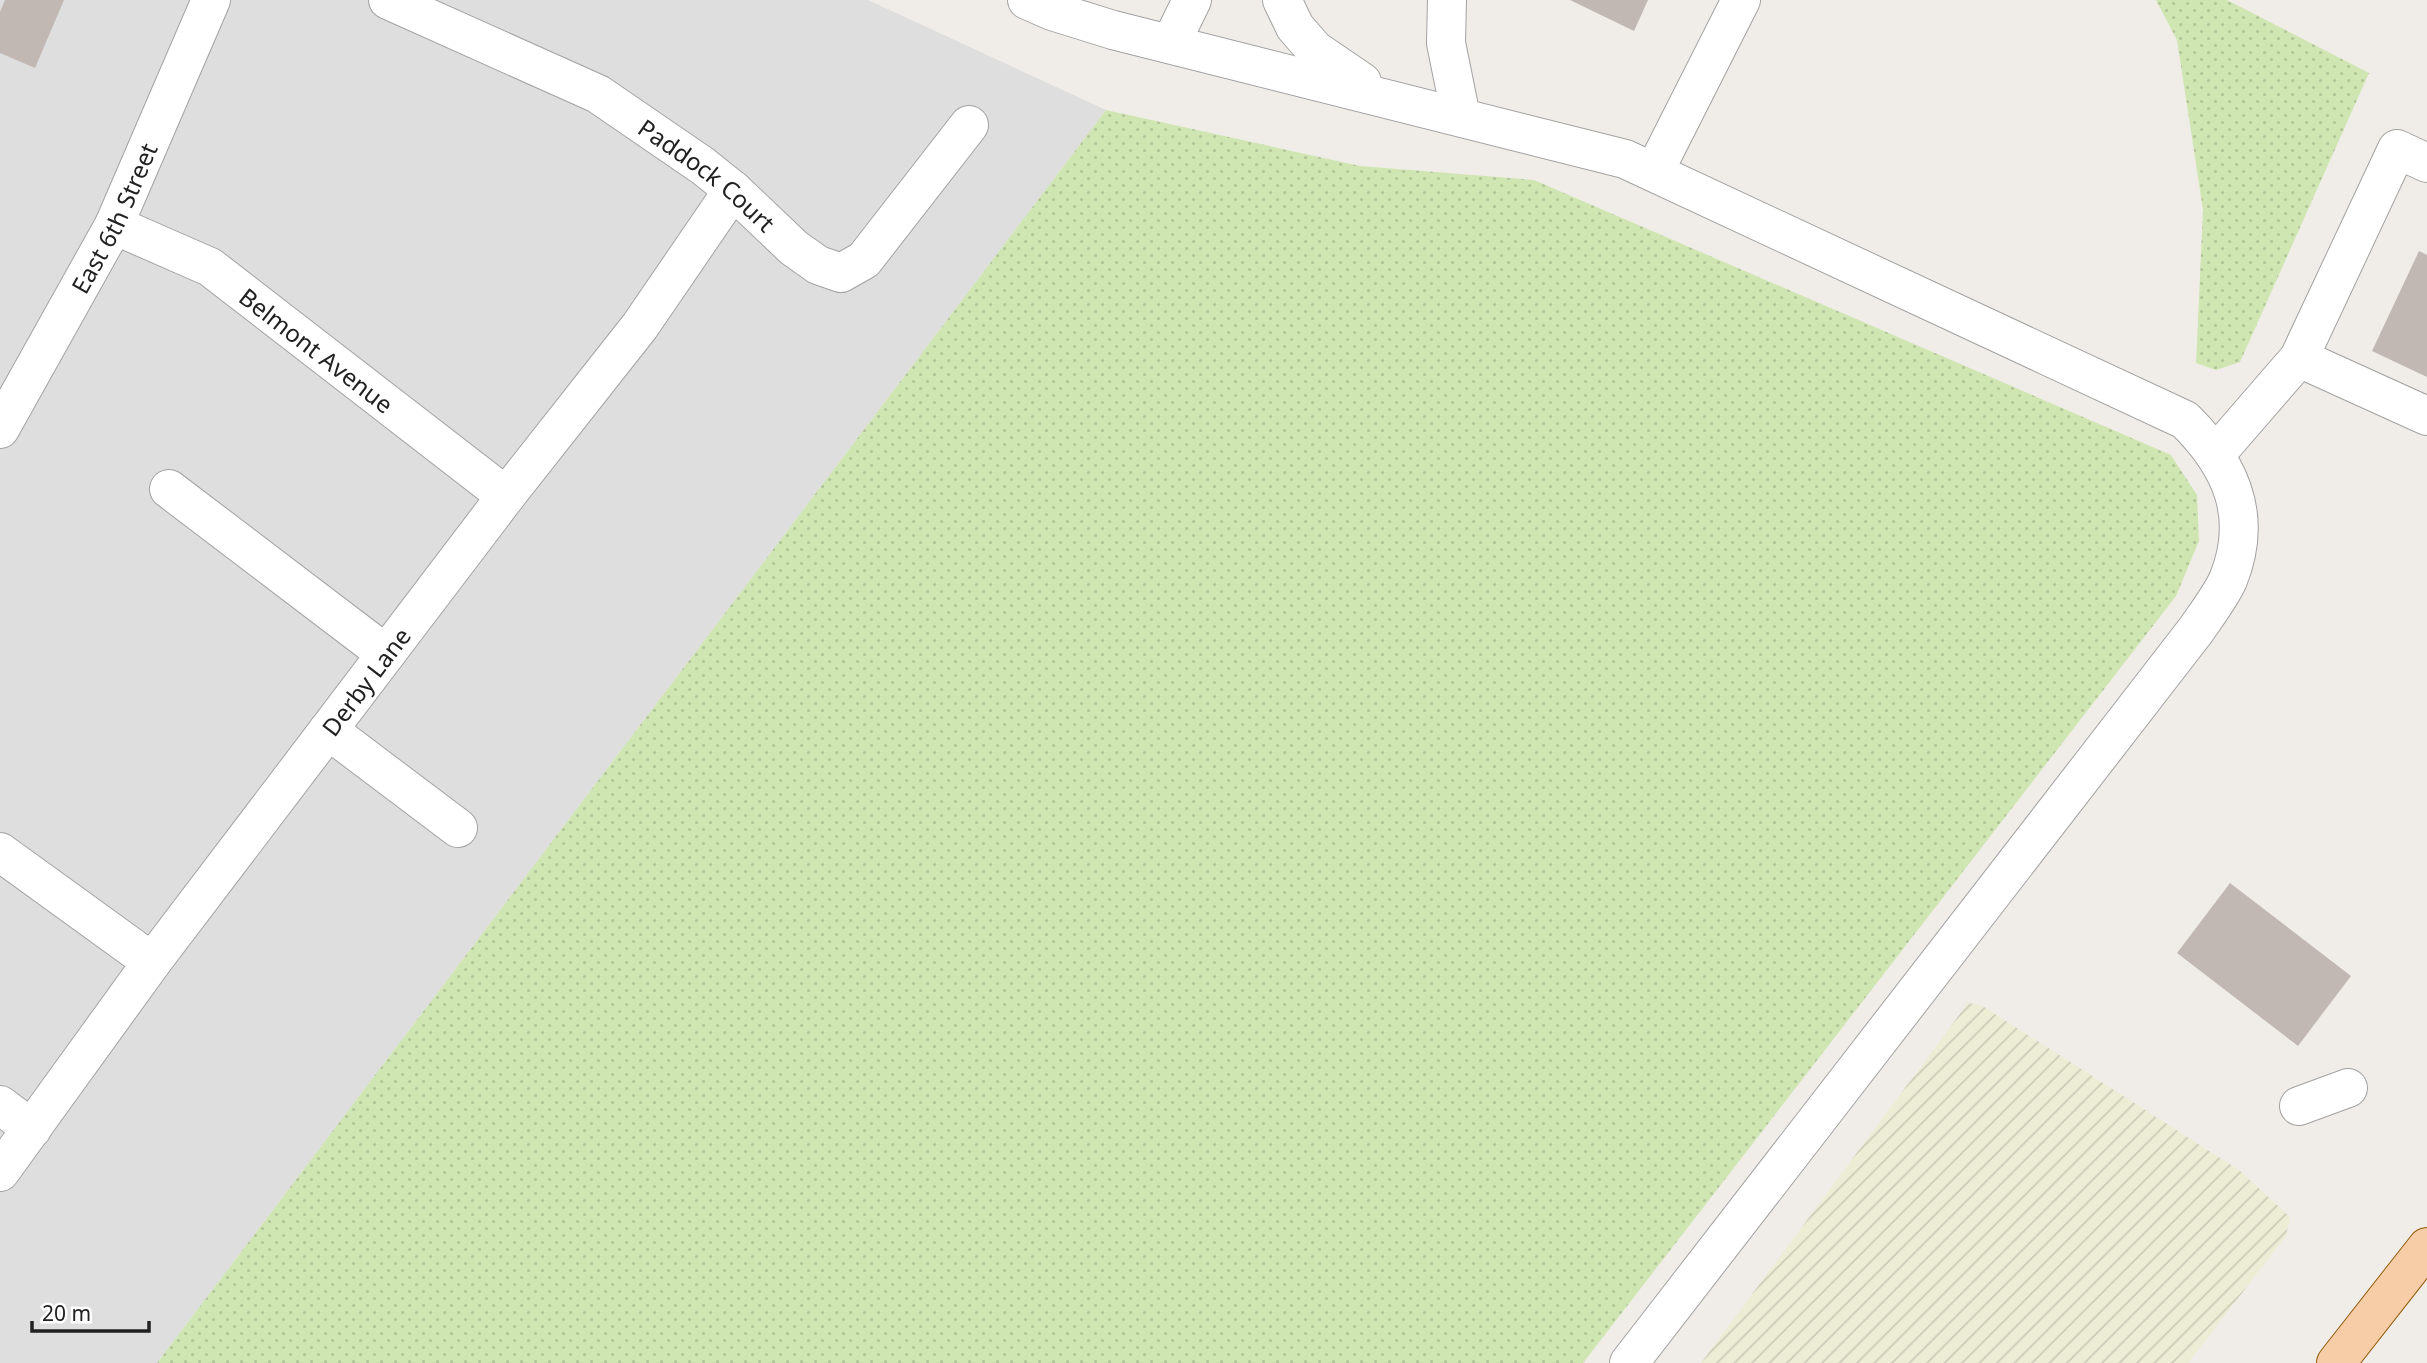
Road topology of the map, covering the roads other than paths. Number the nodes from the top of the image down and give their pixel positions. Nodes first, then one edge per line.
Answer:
1 (211, 0) edge
2 (388, 0) edge
3 (1027, 0) edge
4 (1192, 0) edge
5 (1282, 0) edge
6 (1447, 0) edge
7 (1741, 0) edge
8 (1171, 43) junction
9 (1384, 97) junction
10 (1461, 117) junction
11 (969, 125) dead end
12 (2427, 163) edge
13 (1654, 172) junction
14 (733, 190) junction
15 (114, 225) junction
16 (2299, 358) junction
17 (2427, 416) edge
18 (0, 429) edge
19 (2215, 455) junction
20 (169, 489) dead end
21 (506, 496) junction
22 (386, 653) junction
23 (328, 730) junction
24 (458, 828) dead end
25 (0, 852) edge
26 (152, 962) junction
27 (2348, 1088) dead end
28 (0, 1105) edge
29 (2299, 1106) dead end
30 (32, 1129) junction
31 (0, 1172) edge
32 (2427, 1247) edge
33 (1629, 1363) edge
34 (2336, 1363) edge

1 - 15 street, East 6th Street
2 - 14 street, Paddock Court
3 - 8 street
4 - 8 street
5 - 9 street
6 - 10 street
7 - 13 street
8 - 9 street
9 - 10 street
10 - 13 street
11 - 14 street, Paddock Court
12 - 16 street
13 - 19 street
14 - 21 street, Derby Lane
15 - 18 street, East 6th Street
15 - 21 street, Belmont Avenue
16 - 17 street
16 - 19 street
19 - 33 street
20 - 22 street
21 - 22 street, Derby Lane
22 - 23 street, Derby Lane
23 - 24 street
23 - 26 street, Derby Lane
25 - 26 street
26 - 30 street, Derby Lane
27 - 29 street
28 - 30 street
30 - 31 street, Derby Lane
32 - 34 main road

